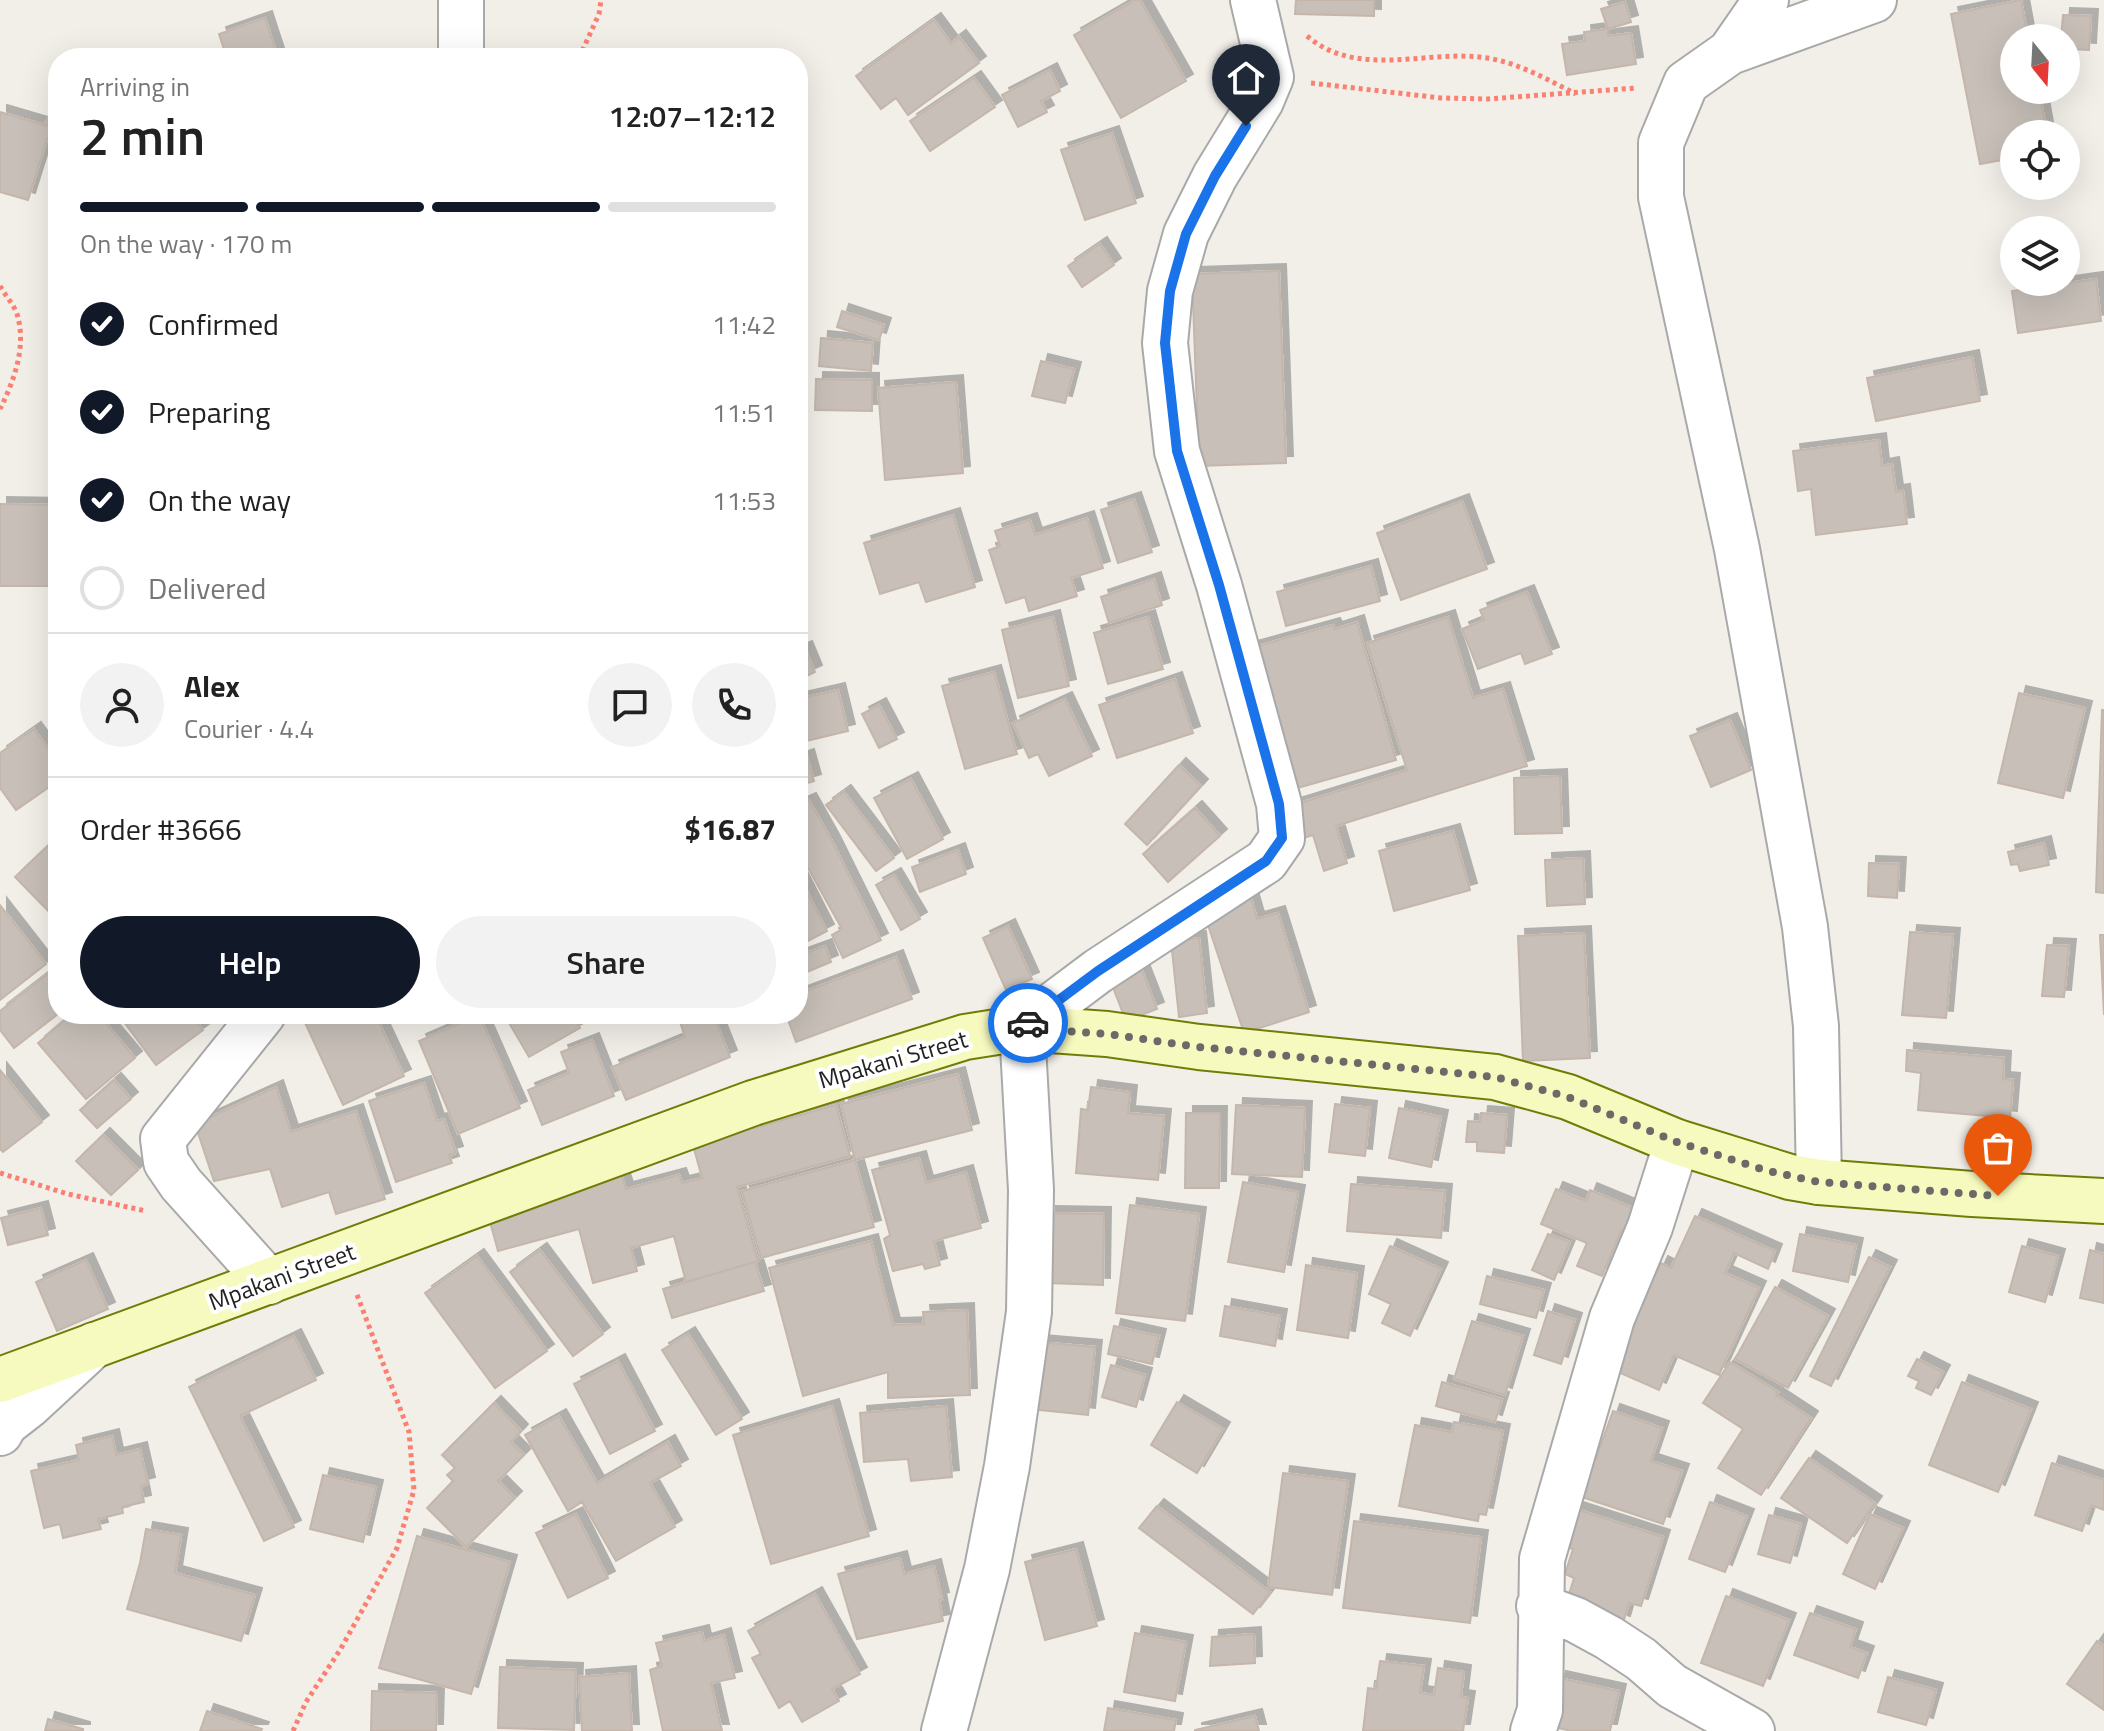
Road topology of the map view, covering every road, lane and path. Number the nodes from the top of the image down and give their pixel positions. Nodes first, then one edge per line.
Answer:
1 (461, 0) edge
2 (601, 0) edge
3 (1253, 0) edge
4 (1766, 0) edge
5 (1874, 0) edge
6 (1305, 34) dead end
7 (461, 48) edge
8 (584, 48) edge
9 (1730, 52) junction
10 (1271, 77) junction
11 (1686, 83) junction
12 (1577, 94) junction
13 (0, 286) edge
14 (0, 409) edge
15 (255, 1024) edge
16 (1022, 1028) junction
17 (1677, 1142) junction
18 (0, 1173) edge
19 (1819, 1182) junction
20 (2104, 1201) edge
21 (159, 1217) dead end
22 (342, 1256) junction
23 (269, 1282) junction
24 (94, 1345) junction
25 (0, 1380) edge
26 (0, 1433) edge
27 (1539, 1606) junction
28 (293, 1731) edge
29 (944, 1731) edge
30 (1533, 1731) edge
31 (1752, 1731) edge

1 - 7 street
2 - 8 path
3 - 10 street
4 - 9 street
5 - 9 street
6 - 12 path
9 - 11 street
10 - 12 path
10 - 16 street
11 - 12 path
11 - 19 street
13 - 14 path
15 - 23 street
16 - 17 street, Mpakani Street
16 - 22 street, Mpakani Street
16 - 29 street
17 - 19 street, Mpakani Street
17 - 27 street
18 - 21 path
19 - 20 street, Mpakani Street
22 - 23 street, Mpakani Street
22 - 28 path
23 - 24 street, Mpakani Street
24 - 25 street, Mpakani Street
24 - 26 street
27 - 30 street
27 - 31 street

